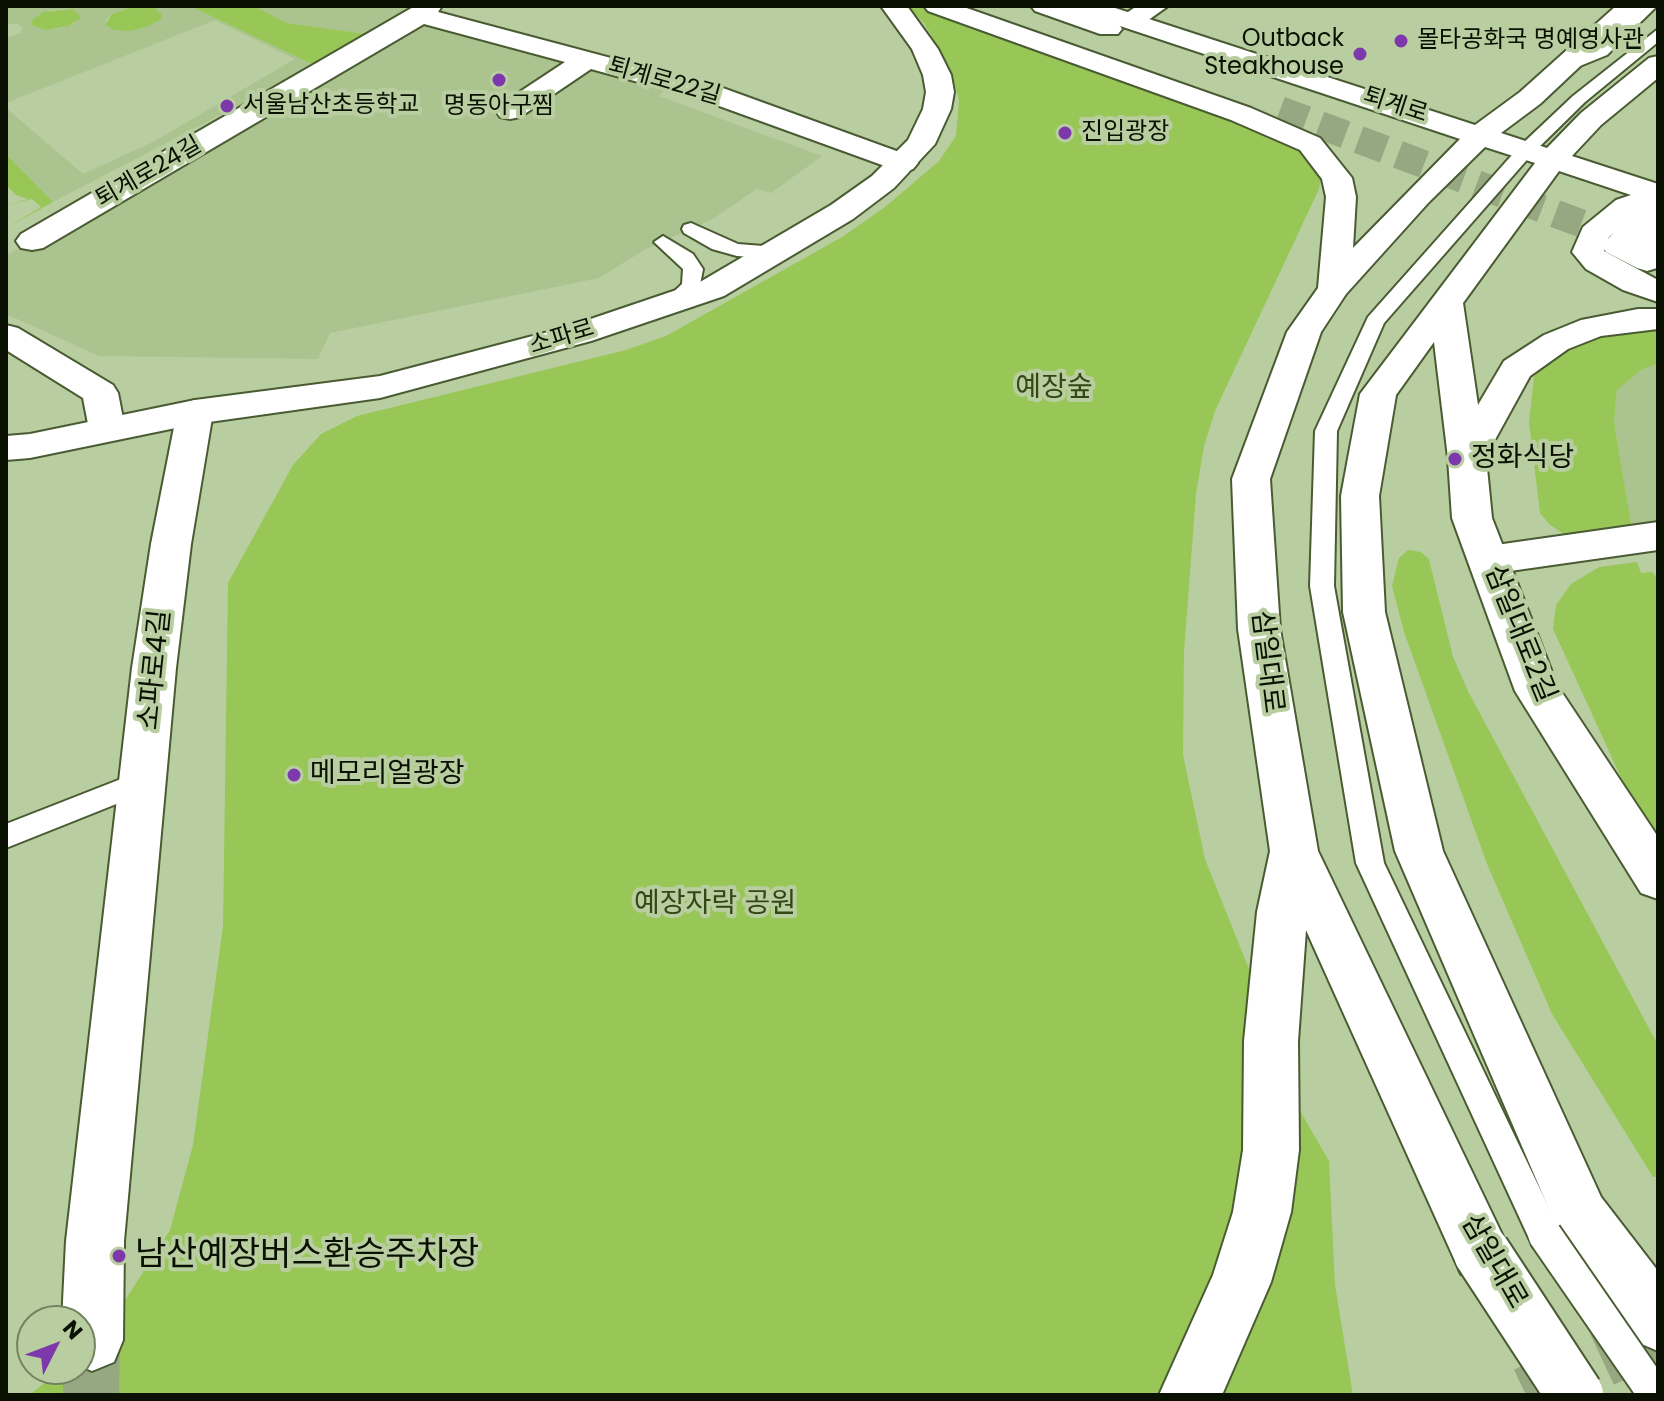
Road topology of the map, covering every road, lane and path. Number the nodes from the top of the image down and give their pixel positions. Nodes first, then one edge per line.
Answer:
1 (894, 6) edge
2 (937, 6) edge
3 (978, 6) edge
4 (1044, 6) edge
5 (1084, 6) edge
6 (1155, 6) edge
7 (1631, 6) edge
8 (1650, 6) edge
9 (425, 10) edge
10 (1131, 21) junction
11 (1658, 34) edge
12 (586, 60) junction
13 (1658, 64) edge
14 (1564, 67) junction
15 (510, 111) dead end
16 (1480, 135) junction
17 (1539, 155) junction
18 (903, 163) junction
19 (1658, 197) edge
20 (1658, 214) edge
21 (691, 229) dead end
22 (32, 241) dead end
23 (663, 242) dead end
24 (1658, 243) edge
25 (793, 244) junction
26 (1334, 288) junction
27 (1658, 292) edge
28 (674, 301) junction
29 (1446, 301) junction
30 (1658, 319) edge
31 (6, 335) edge
32 (195, 412) junction
33 (107, 429) junction
34 (6, 448) edge
35 (1467, 458) junction
36 (1658, 536) edge
37 (1489, 560) junction
38 (144, 781) junction
39 (6, 836) edge
40 (1294, 851) junction
41 (1658, 878) edge
42 (1563, 1226) junction
43 (93, 1305) tunnel mouth
44 (1658, 1321) edge
45 (1190, 1395) edge
46 (1575, 1395) edge
47 (1656, 1395) edge

1 - 18 main road, 소파로
2 - 26 main road
3 - 4 main road
5 - 10 main road, 퇴계로
6 - 10 main road
7 - 14 main road, 삼일대로
8 - 14 lane
9 - 12 main road, 퇴계로22길
9 - 22 main road, 퇴계로24길
10 - 16 main road, 퇴계로
11 - 17 lane
12 - 15 main road
12 - 18 main road, 퇴계로22길
13 - 17 main road
14 - 16 main road, 삼일대로
16 - 17 main road, 퇴계로
16 - 26 main road, 삼일대로
17 - 19 main road, 퇴계로
17 - 29 main road
17 - 42 lane
18 - 25 main road, 소파로
19 - 27 main road
20 - 24 street
21 - 25 lane
23 - 28 lane
25 - 28 main road, 소파로
26 - 40 main road, 삼일대로
28 - 32 main road, 소파로
29 - 35 main road, 삼일대로2길
29 - 42 main road
30 - 35 main road
31 - 33 main road
32 - 33 main road, 소파로
32 - 38 main road, 소파로4길
33 - 34 main road, 소파로
35 - 37 main road, 삼일대로2길
36 - 37 main road
37 - 41 main road, 삼일대로2길
38 - 39 lane
38 - 43 main road, 소파로4길
40 - 45 main road
40 - 46 main road, 삼일대로, bridge
42 - 44 main road
42 - 47 lane, bridge

